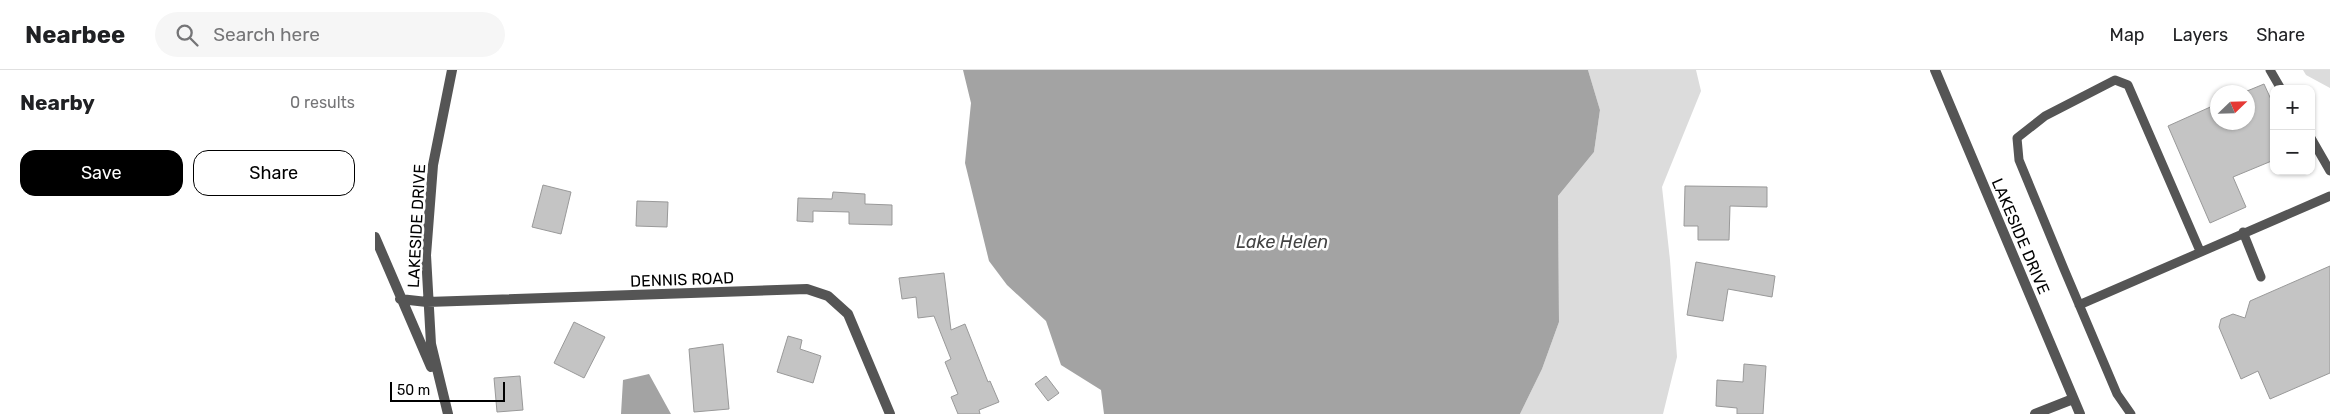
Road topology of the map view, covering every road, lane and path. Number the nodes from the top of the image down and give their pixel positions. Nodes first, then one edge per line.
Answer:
1 (452, 70) edge
2 (1935, 70) edge
3 (2270, 70) edge
4 (2279, 85) edge
5 (2315, 145) edge
6 (2330, 171) edge
7 (2330, 196) edge
8 (2243, 232) junction
9 (375, 237) edge
10 (2200, 251) junction
11 (2261, 277) dead end
12 (400, 299) junction
13 (427, 302) junction
14 (2079, 305) junction
15 (439, 384) junction
16 (2073, 398) junction
17 (448, 414) edge
18 (890, 414) edge
19 (2035, 414) edge
20 (2079, 414) edge
21 (2131, 414) edge

1 - 13 street, LAKESIDE DRIVE
2 - 16 street, LAKESIDE DRIVE
3 - 4 lane
5 - 6 lane
7 - 8 lane
8 - 10 lane
8 - 11 lane
9 - 12 street
10 - 14 lane
10 - 14 lane
12 - 13 street, DENNIS ROAD
12 - 15 street
13 - 15 street, LAKESIDE DRIVE
13 - 18 street, DENNIS ROAD
14 - 21 lane
15 - 17 street, LAKESIDE DRIVE
16 - 19 street
16 - 20 street, LAKESIDE DRIVE

